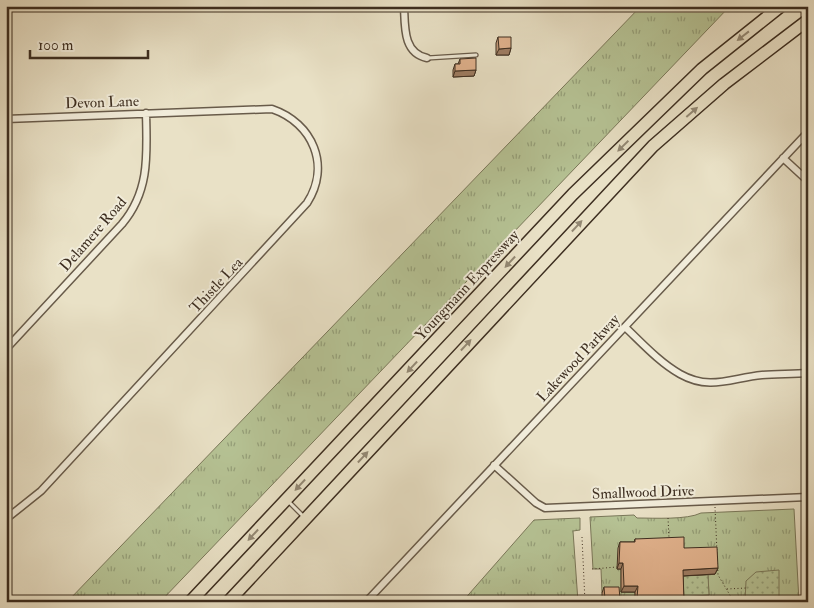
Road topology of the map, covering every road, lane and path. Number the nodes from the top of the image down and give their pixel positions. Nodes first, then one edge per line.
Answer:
1 (404, 6) edge
2 (781, 6) edge
3 (808, 20) edge
4 (476, 55) dead end
5 (427, 58) joint
6 (198, 111) joint
7 (146, 113) junction
8 (6, 119) edge
9 (808, 132) edge
10 (783, 158) junction
11 (808, 181) edge
12 (625, 326) junction
13 (6, 349) edge
14 (808, 373) edge
15 (494, 465) junction
16 (808, 497) edge
17 (286, 500) junction
18 (714, 501) junction
19 (306, 518) junction
20 (668, 518) dead end
21 (6, 519) edge
22 (582, 537) dead end
23 (669, 543) edge
24 (617, 567) edge
25 (592, 569) dead end
26 (746, 588) dead end
27 (726, 589) junction
28 (190, 602) edge
29 (228, 602) edge
30 (366, 602) edge
31 (585, 602) edge
32 (734, 602) edge

1 - 5 street
2 -> 17 highway, Youngmann Expressway
19 -> 3 highway
4 - 5 lane
6 - 7 street, Devon Lane
6 - 21 street, Thistle Lea
7 - 8 street, Devon Lane
7 - 13 street, Delamere Road
9 - 10 street, Lakewood Parkway
10 - 11 street
10 - 12 street, Lakewood Parkway
12 - 14 street
12 - 15 street, Lakewood Parkway
15 - 18 street, Smallwood Drive
15 - 30 street, Lakewood Parkway
16 - 18 street, Smallwood Drive
17 - 19 lane
17 -> 28 highway, Youngmann Expressway
18 - 27 path
19 - 29 highway
20 - 23 path
22 - 31 path
24 - 25 path
26 - 27 path
27 - 32 path

